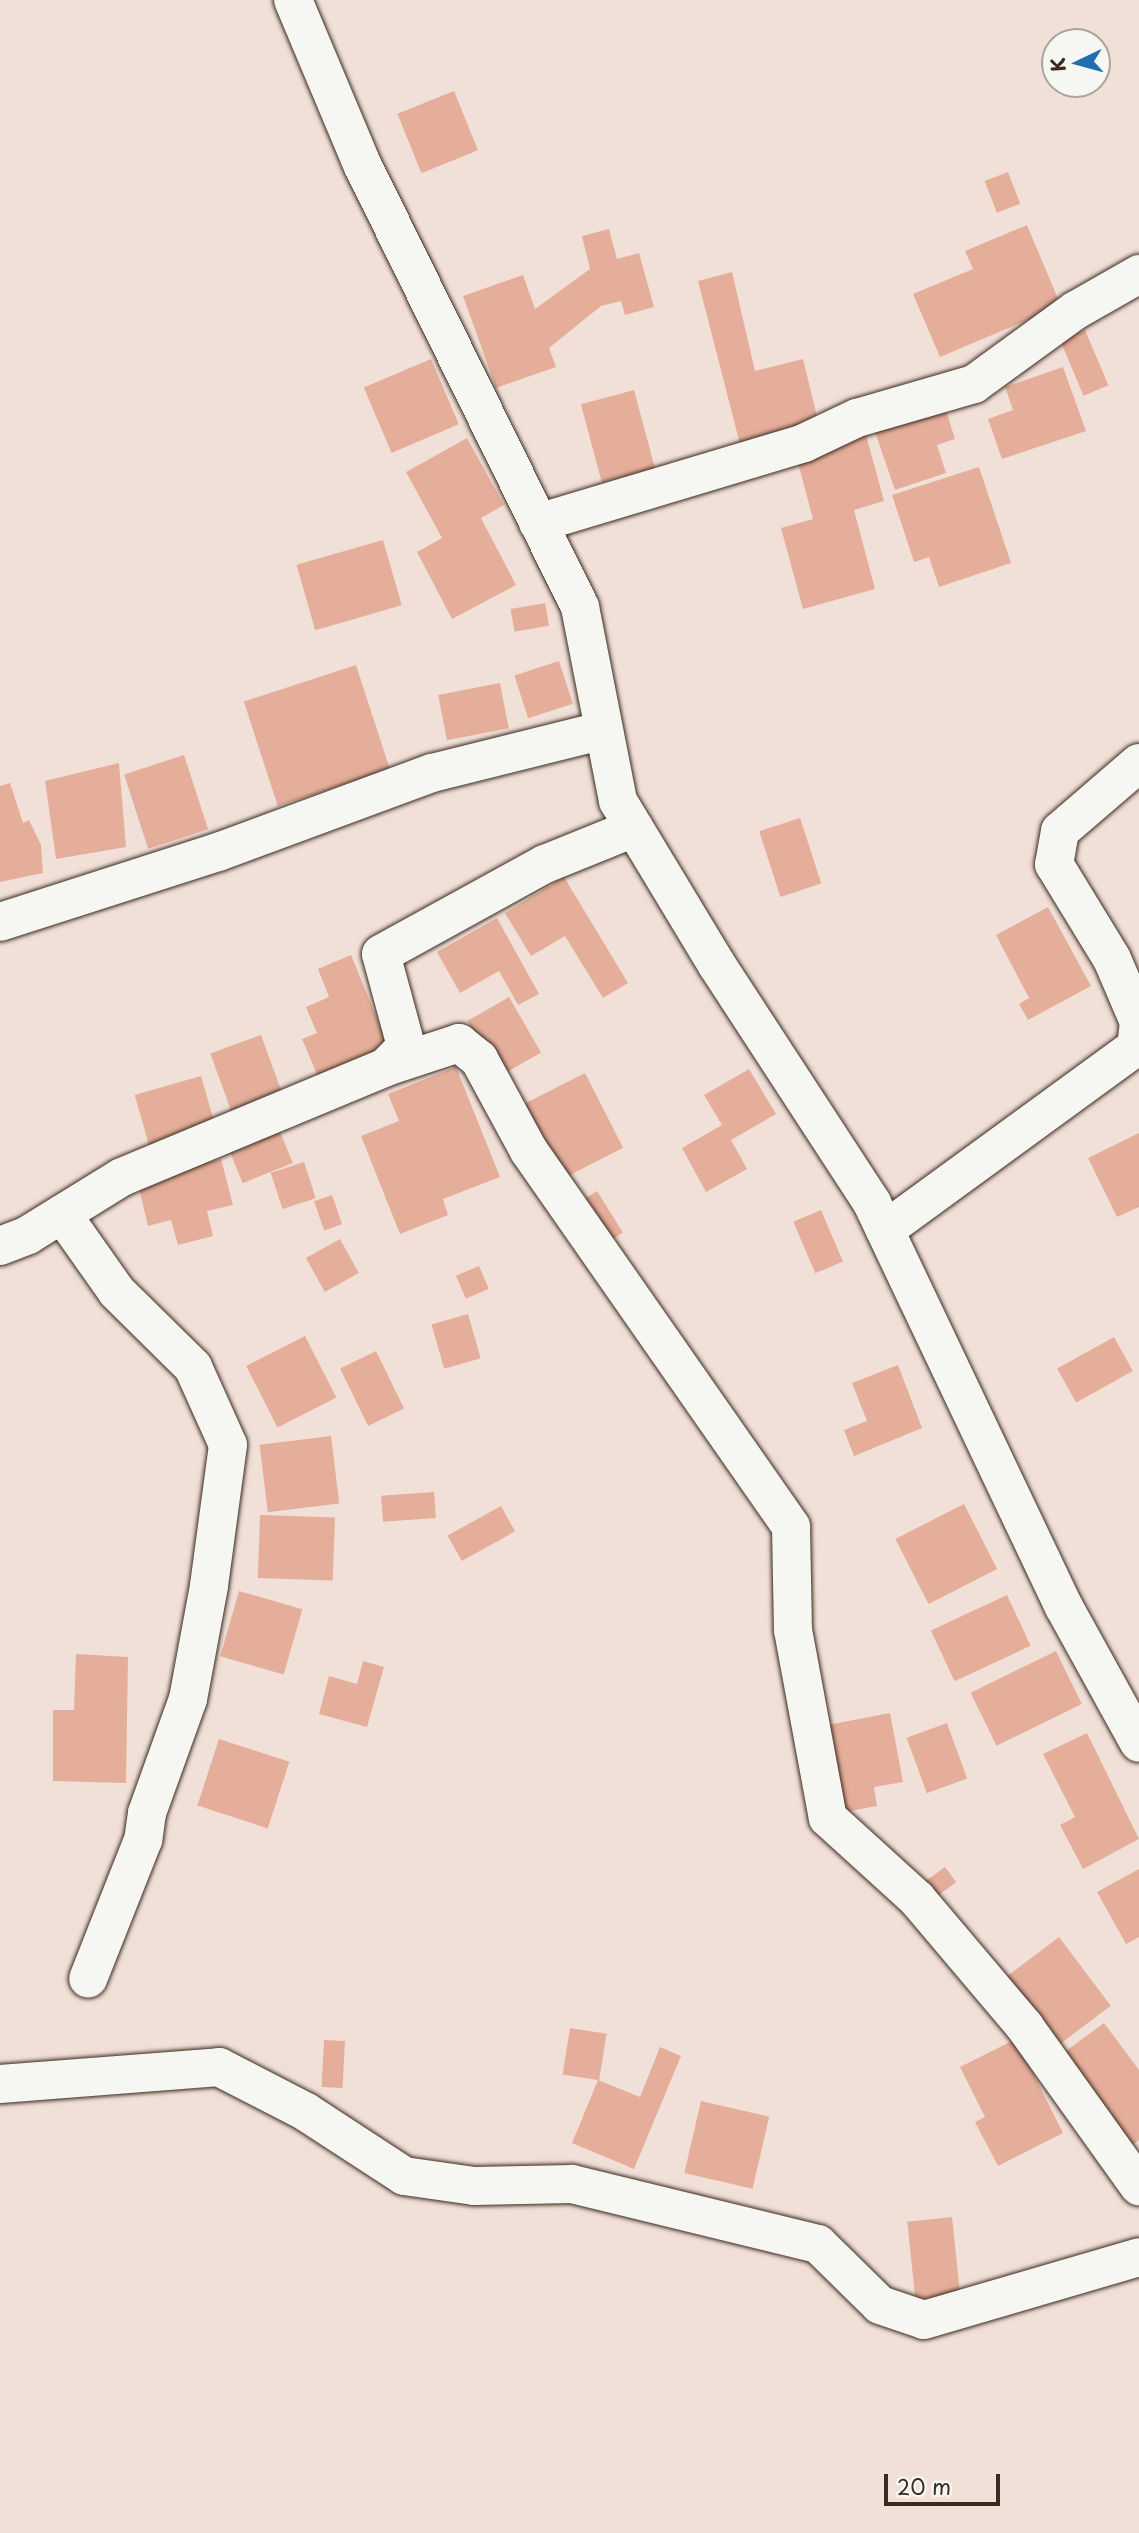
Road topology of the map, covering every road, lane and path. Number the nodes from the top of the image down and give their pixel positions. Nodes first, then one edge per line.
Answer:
1 (293, 0) edge
2 (1139, 274) edge
3 (538, 523) junction
4 (604, 730) junction
5 (1139, 763) edge
6 (634, 828) junction
7 (0, 922) edge
8 (1138, 1034) edge
9 (386, 1067) junction
10 (62, 1214) junction
11 (885, 1230) junction
12 (0, 1246) edge
13 (1139, 1743) edge
14 (88, 1979) dead end
15 (0, 2084) edge
16 (1139, 2186) edge
17 (1139, 2257) edge

1 - 3 street
2 - 3 street
3 - 4 street
4 - 6 street
4 - 7 street
5 - 8 street
6 - 9 street
6 - 11 street
8 - 11 street
9 - 10 street
9 - 16 street
10 - 12 street
10 - 14 street
11 - 13 street
15 - 17 street

